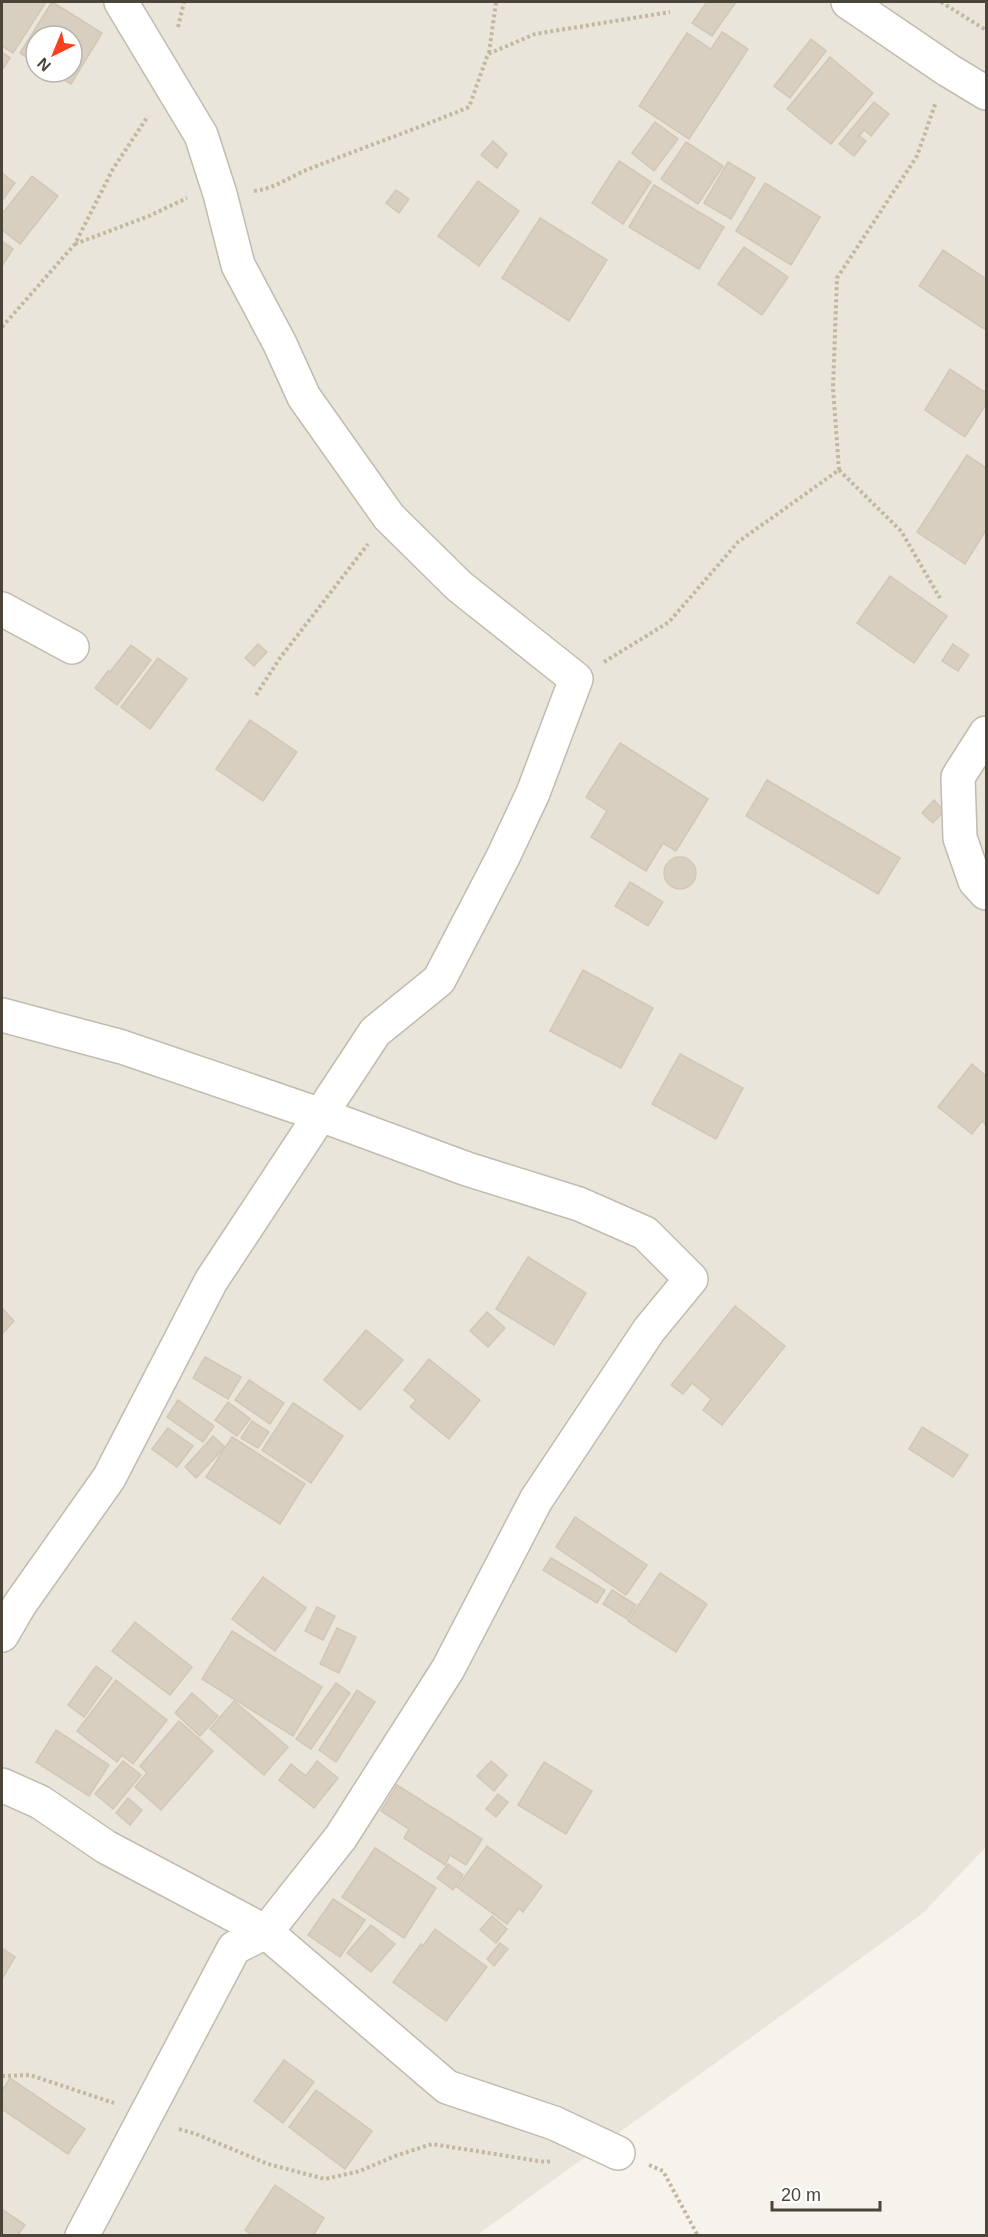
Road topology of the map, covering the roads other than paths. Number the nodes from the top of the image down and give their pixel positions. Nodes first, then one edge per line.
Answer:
1 (121, 2) edge
2 (849, 2) edge
3 (987, 93) edge
4 (2, 609) edge
5 (72, 647) dead end
6 (987, 733) edge
7 (987, 894) edge
8 (2, 1015) edge
9 (321, 1115) junction
10 (2, 1635) edge
11 (2, 1785) edge
12 (266, 1932) junction
13 (618, 2153) road end
14 (82, 2235) edge

1 - 9 street
2 - 3 street
4 - 5 street
6 - 7 street
8 - 9 street
9 - 10 street
9 - 12 street
11 - 12 street
12 - 13 street
12 - 14 street

